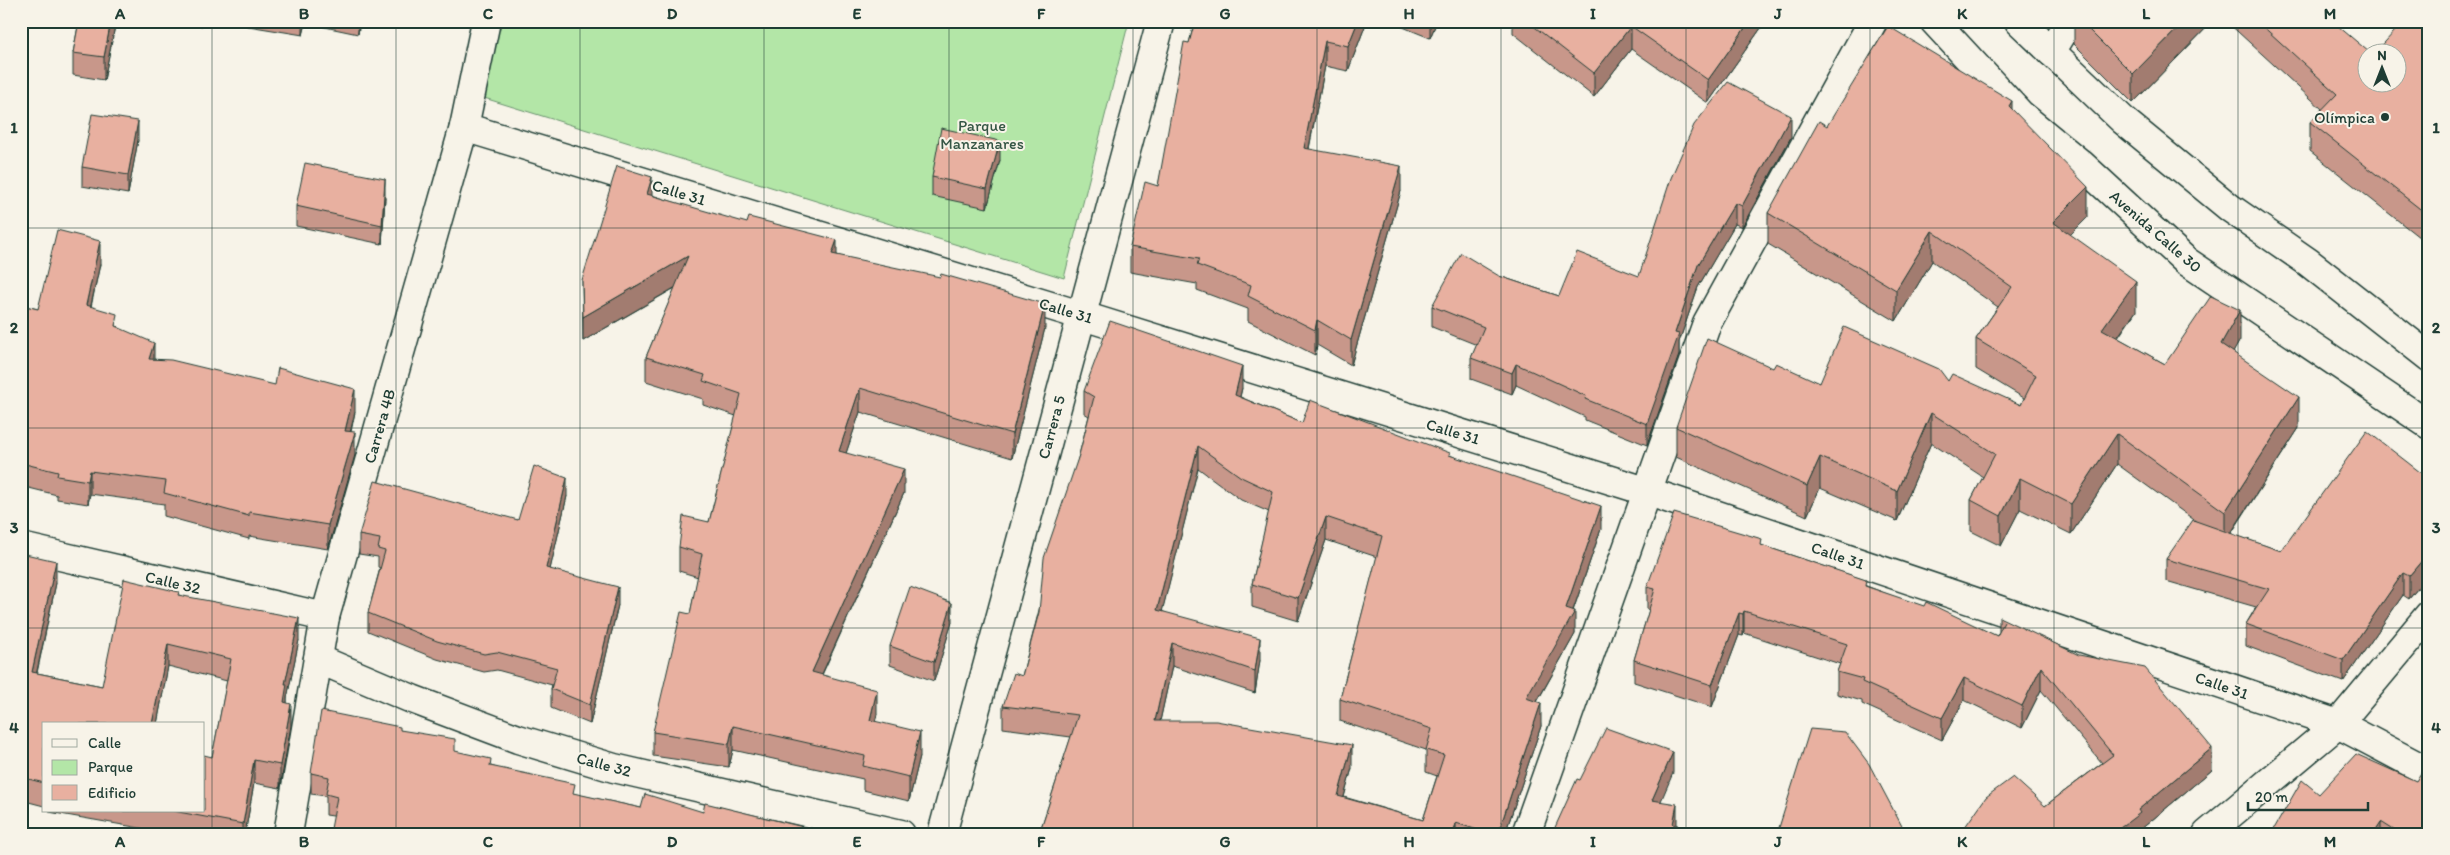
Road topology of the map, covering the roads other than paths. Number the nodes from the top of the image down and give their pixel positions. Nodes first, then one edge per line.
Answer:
1 (486, 21) edge
2 (1161, 21) edge
3 (1873, 21) edge
4 (1934, 21) edge
5 (2019, 21) edge
6 (2070, 21) edge
7 (2051, 52) junction
8 (464, 126) junction
9 (1080, 315) junction
10 (2429, 357) edge
11 (2429, 425) edge
12 (1649, 492) junction
13 (21, 546) edge
14 (2429, 615) edge
15 (325, 617) junction
16 (318, 659) junction
17 (2338, 724) junction
18 (2429, 772) edge
19 (288, 834) edge
20 (901, 834) edge
21 (942, 834) edge
22 (1526, 834) edge
23 (2208, 834) edge

1 - 8 street, Carrera 4B
2 - 9 street, Carrera 5
3 - 12 street
4 - 11 street, Avenida Calle 30
5 - 7 street
6 - 7 street
7 - 10 street
8 - 9 street, Calle 31
8 - 15 street, Carrera 4B
9 - 12 street, Calle 31
9 - 21 street, Carrera 5
12 - 17 street, Calle 31
12 - 22 street
13 - 15 street, Calle 32
14 - 17 street
15 - 16 street, Carrera 4B
16 - 19 street, Carrera 4B
16 - 20 street, Calle 32
17 - 18 street, Calle 31
17 - 23 street

